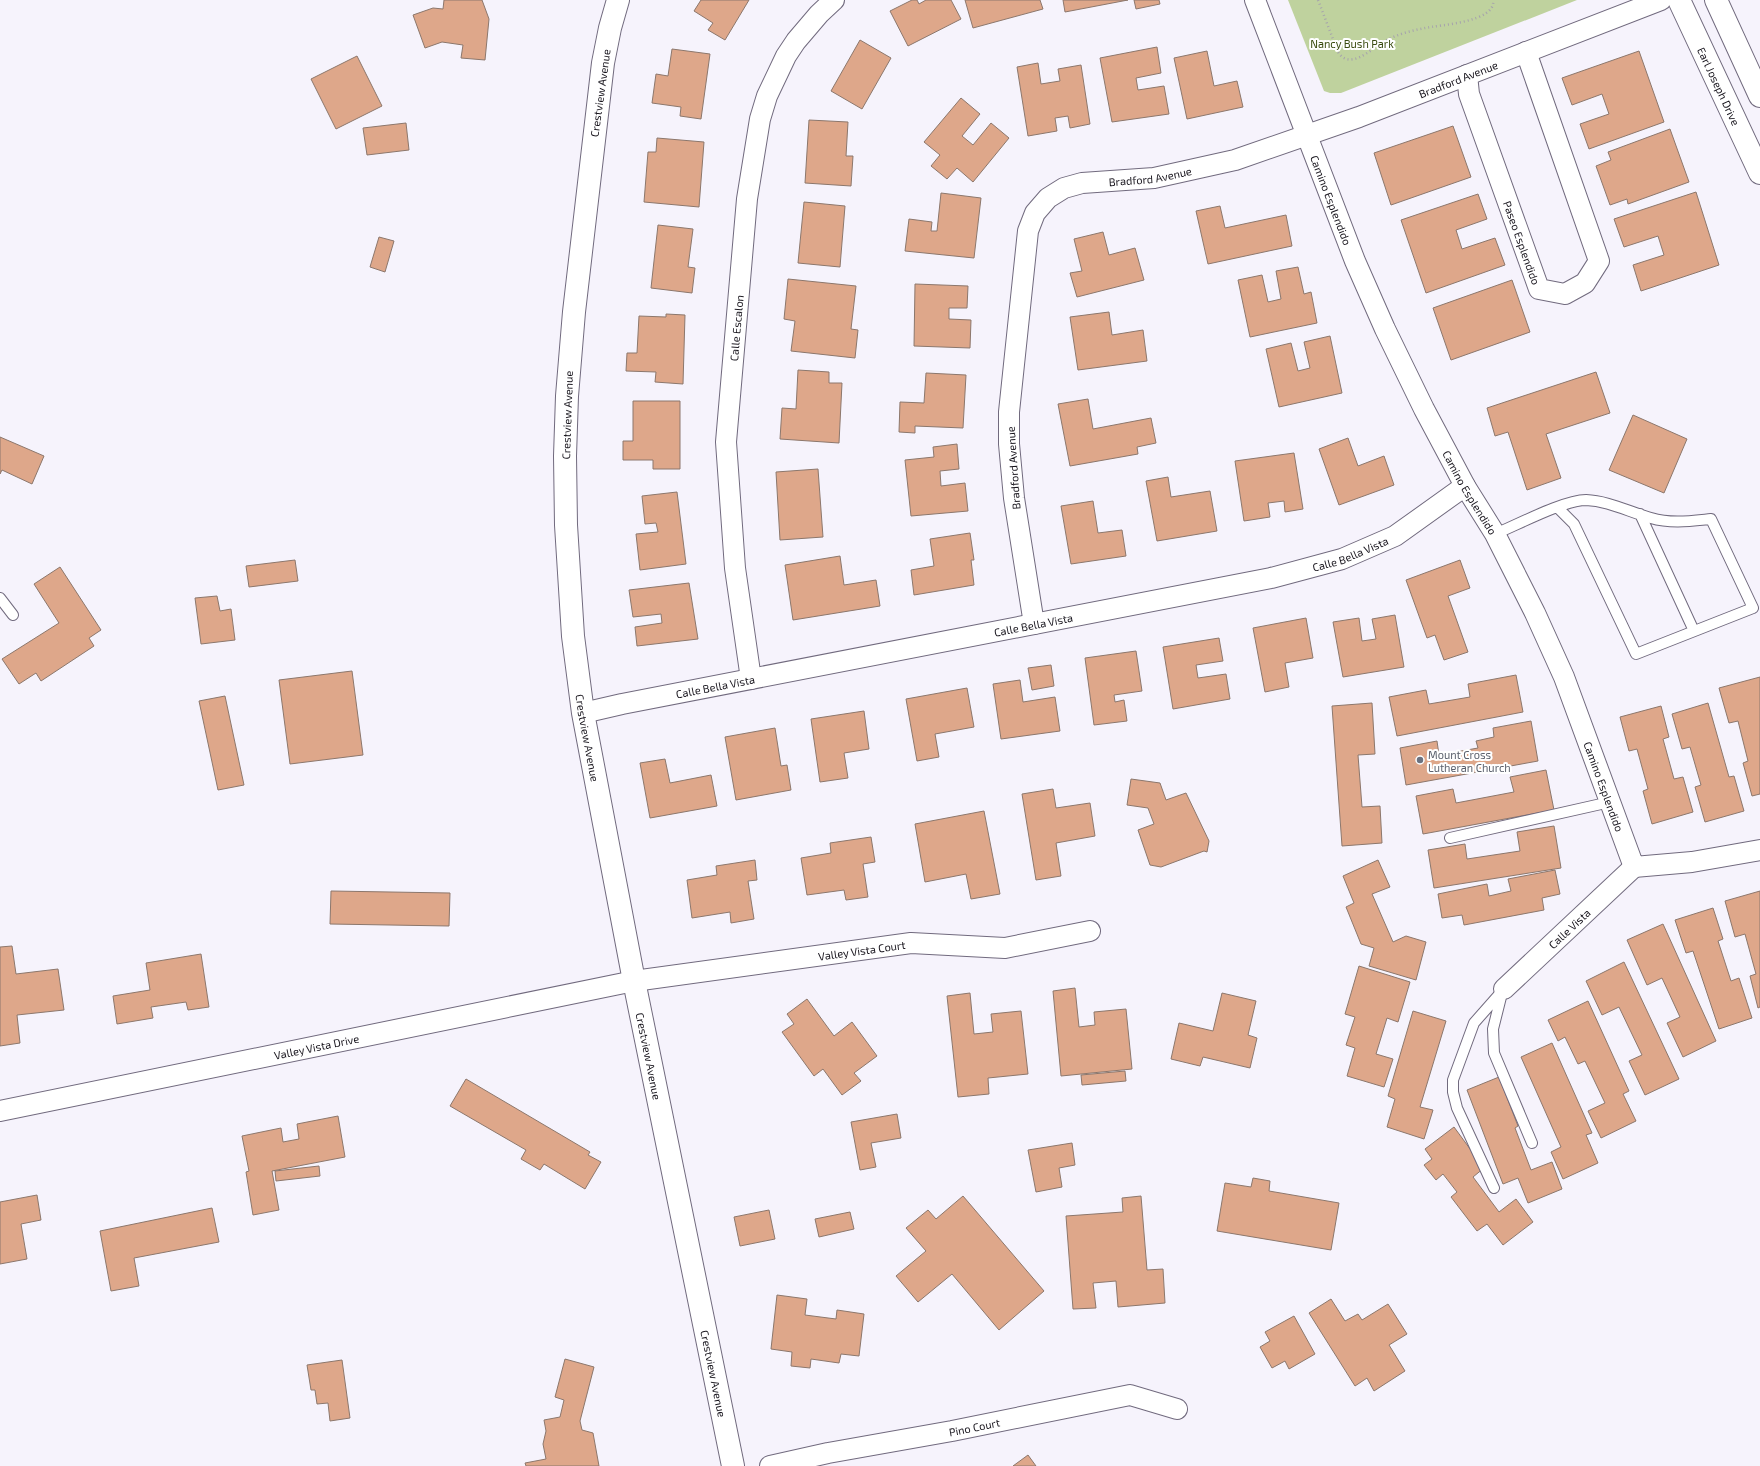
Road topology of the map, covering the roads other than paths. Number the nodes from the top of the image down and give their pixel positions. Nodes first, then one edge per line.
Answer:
1 (618, 0) edge
2 (834, 0) edge
3 (1255, 0) edge
4 (1661, 0) edge
5 (1679, 0) edge
6 (1716, 0) edge
7 (1526, 52) junction
8 (1467, 75) junction
9 (1760, 96) edge
10 (1306, 134) junction
11 (1760, 173) edge
12 (1465, 486) junction
13 (1558, 508) junction
14 (1640, 514) junction
15 (1495, 534) junction
16 (0, 598) edge
17 (13, 615) dead end
18 (1034, 624) junction
19 (1694, 631) junction
20 (751, 679) junction
21 (583, 713) junction
22 (1610, 802) junction
23 (1450, 838) dead end
24 (1760, 850) edge
25 (1634, 867) junction
26 (1090, 931) dead end
27 (634, 980) junction
28 (1504, 989) junction
29 (0, 1111) edge
30 (1532, 1143) dead end
31 (1494, 1188) dead end
32 (1177, 1409) dead end
33 (733, 1466) edge
34 (770, 1466) edge

1 - 21 street, Crestview Avenue
2 - 20 street, Calle Escalon
3 - 10 street, Camino Esplendido
4 - 7 street, Bradford Avenue
5 - 11 street, Earl Joseph Drive
6 - 9 street
7 - 8 street, Bradford Avenue
7 - 8 street, Paseo Esplendido
8 - 10 street, Bradford Avenue
10 - 12 street, Camino Esplendido
10 - 18 street, Bradford Avenue
12 - 15 street, Camino Esplendido
12 - 18 street, Calle Bella Vista
13 - 14 lane
13 - 15 lane
13 - 19 lane
14 - 19 lane
14 - 19 lane
15 - 22 street, Camino Esplendido
16 - 17 lane
18 - 20 street, Calle Bella Vista
20 - 21 street, Calle Bella Vista
21 - 27 street, Crestview Avenue
22 - 23 lane
22 - 25 street, Camino Esplendido
24 - 25 street
25 - 28 street, Calle Vista
26 - 27 street, Valley Vista Court
27 - 29 street, Valley Vista Drive
27 - 33 street, Crestview Avenue
28 - 30 lane
28 - 31 lane
32 - 34 street, Pino Court

